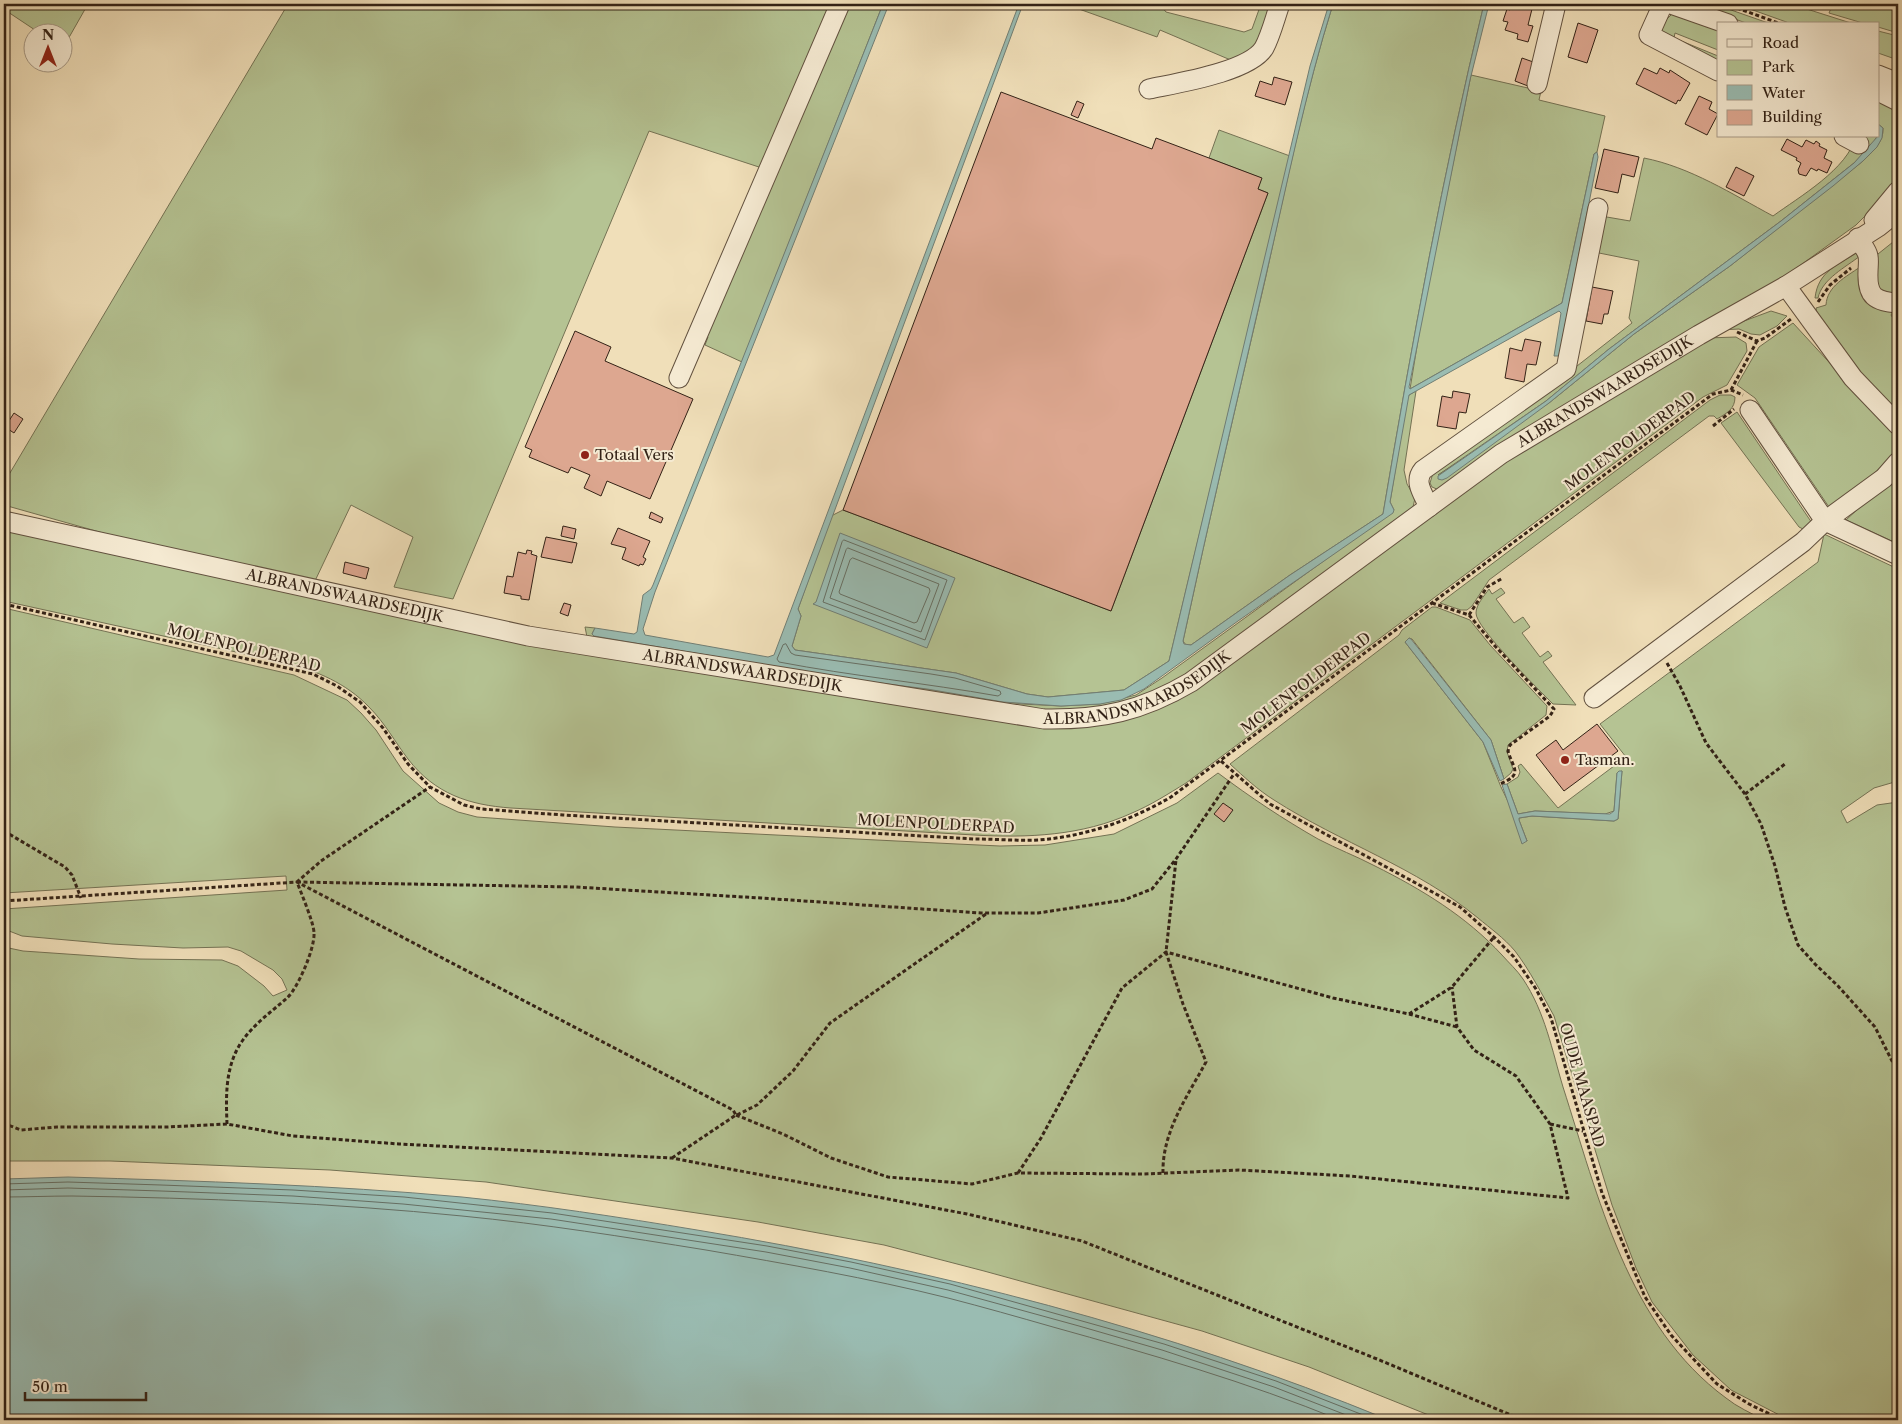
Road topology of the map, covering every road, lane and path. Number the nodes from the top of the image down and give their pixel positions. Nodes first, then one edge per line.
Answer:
1 (840, 4) edge
2 (1280, 4) edge
3 (1556, 4) edge
4 (1663, 4) edge
5 (1671, 4) edge
6 (1730, 15) edge
7 (1770, 22) edge
8 (1717, 70) edge
9 (1880, 76) edge
10 (1898, 83) edge
11 (1537, 84) dead end
12 (1149, 89) dead end
13 (1880, 92) edge
14 (1898, 101) edge
15 (1898, 191) edge
16 (1598, 208) dead end
17 (1898, 211) edge
18 (1858, 238) junction
19 (1786, 286) junction
20 (1898, 303) edge
21 (1757, 341) dead end
22 (679, 378) dead end
23 (1741, 393) dead end
24 (1743, 404) junction
25 (1898, 425) edge
26 (1713, 426) dead end
27 (1898, 462) edge
28 (1429, 507) junction
29 (4, 521) edge
30 (1825, 521) junction
31 (1898, 555) edge
32 (1502, 578) dead end
33 (1431, 603) junction
34 (4, 604) edge
35 (1469, 615) junction
36 (1659, 650) junction
37 (1594, 698) dead end
38 (1221, 761) junction
39 (1785, 764) dead end
40 (1234, 774) junction
41 (1500, 784) dead end
42 (430, 787) junction
43 (1746, 794) junction
44 (4, 831) edge
45 (1176, 859) junction
46 (297, 882) junction
47 (81, 898) junction
48 (4, 901) edge
49 (988, 913) junction
50 (1494, 937) junction
51 (1166, 952) junction
52 (1452, 987) junction
53 (1409, 1014) junction
54 (1457, 1028) junction
55 (1898, 1072) edge
56 (736, 1115) junction
57 (4, 1122) edge
58 (226, 1124) junction
59 (1550, 1124) junction
60 (1583, 1131) junction
61 (672, 1158) junction
62 (1018, 1173) junction
63 (1163, 1173) junction
64 (1522, 1420) edge
65 (1782, 1420) edge

1 - 22 street
2 - 12 street
3 - 11 street
4 - 8 street
5 - 6 street
6 - 7 path
9 - 10 street
13 - 14 street
15 - 18 street, ALBRANDSWAARDSEDIJK
16 - 28 street
17 - 18 street, ALBRANDSWAARDSEDIJK
18 - 19 street, ALBRANDSWAARDSEDIJK
18 - 20 street
19 - 25 street
19 - 28 street, ALBRANDSWAARDSEDIJK
21 - 33 path, MOLENPOLDERPAD
23 - 24 path
24 - 26 path
24 - 30 street
27 - 30 street
28 - 29 street, ALBRANDSWAARDSEDIJK
30 - 31 street
30 - 36 street
32 - 35 path
33 - 35 path
33 - 38 path, MOLENPOLDERPAD
34 - 42 path, MOLENPOLDERPAD
35 - 41 path
36 - 37 street
36 - 43 path
38 - 40 path, OUDE MAASPAD
38 - 42 path, MOLENPOLDERPAD
39 - 43 path
40 - 45 path
40 - 50 path, OUDE MAASPAD
42 - 46 path
43 - 55 path
44 - 47 path
45 - 49 path
45 - 51 path
46 - 47 path
46 - 49 path
46 - 56 path
46 - 58 path
47 - 48 path
49 - 56 path
50 - 52 path
50 - 60 path, OUDE MAASPAD
51 - 53 path
51 - 62 path
51 - 63 path
52 - 53 path
52 - 54 path
53 - 54 path
54 - 59 path
56 - 61 path
56 - 62 path
57 - 58 path
58 - 61 path
59 - 60 path
59 - 63 path
60 - 65 path, OUDE MAASPAD
61 - 64 path
62 - 63 path

